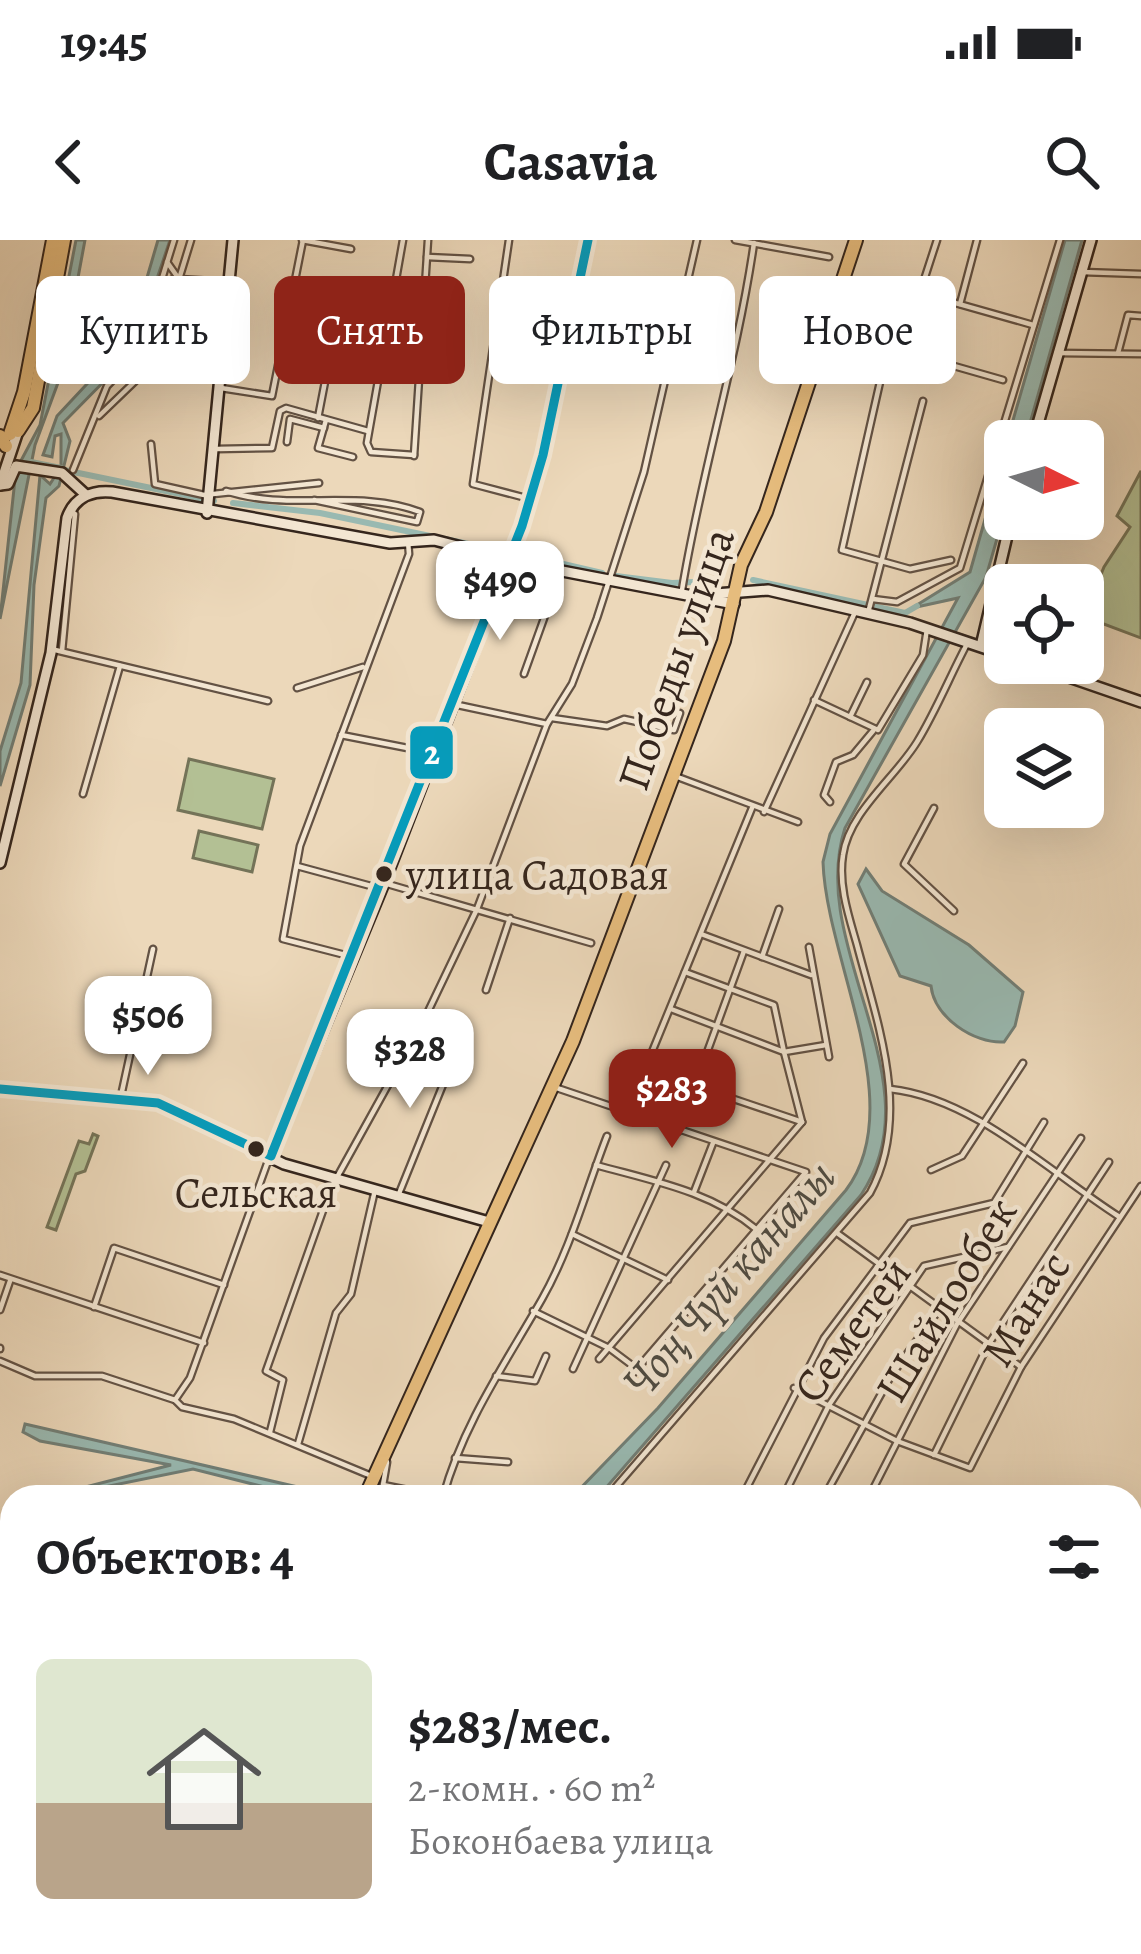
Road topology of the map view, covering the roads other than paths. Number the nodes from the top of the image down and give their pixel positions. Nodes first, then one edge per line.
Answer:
1 (52, 240) edge
2 (64, 240) edge
3 (174, 240) edge
4 (190, 240) edge
5 (233, 240) edge
6 (303, 240) edge
7 (404, 240) edge
8 (428, 240) edge
9 (509, 240) edge
10 (588, 240) edge
11 (698, 240) edge
12 (735, 240) edge
13 (856, 240) edge
14 (937, 240) edge
15 (977, 240) edge
16 (1060, 240) edge
17 (1091, 240) edge
18 (754, 243) junction
19 (765, 243) edge
20 (351, 249) dead end
21 (427, 257) junction
22 (829, 257) dead end
23 (470, 259) dead end
24 (167, 262) junction
25 (1082, 272) junction
26 (1141, 274) edge
27 (50, 276) edge
28 (53, 276) edge
29 (163, 276) edge
30 (177, 276) edge
31 (180, 276) edge
32 (230, 276) edge
33 (397, 276) edge
34 (580, 276) edge
35 (689, 276) edge
36 (845, 276) edge
37 (925, 276) edge
38 (956, 303) edge
39 (960, 304) junction
40 (1141, 316) edge
41 (1033, 326) junction
42 (1058, 353) junction
43 (1118, 353) junction
44 (1141, 354) edge
45 (36, 361) edge
46 (956, 367) edge
47 (1003, 380) dead end
48 (109, 384) edge
49 (132, 384) edge
50 (215, 384) edge
51 (327, 384) edge
52 (376, 384) edge
53 (556, 384) edge
54 (664, 384) edge
55 (809, 384) edge
56 (880, 384) edge
57 (215, 387) junction
58 (923, 401) dead end
59 (99, 416) junction
60 (1039, 420) edge
61 (323, 422) junction
62 (9, 429) edge
63 (368, 431) junction
64 (287, 442) dead end
65 (151, 444) dead end
66 (212, 449) junction
67 (353, 458) dead end
68 (0, 465) edge
69 (67, 471) junction
70 (320, 483) dead end
71 (0, 485) edge
72 (226, 491) junction
73 (86, 496) junction
74 (314, 500) junction
75 (530, 500) junction
76 (209, 503) junction
77 (1006, 540) edge
78 (408, 541) junction
79 (509, 559) junction
80 (951, 560) dead end
81 (881, 563) junction
82 (561, 572) junction
83 (609, 581) junction
84 (682, 595) junction
85 (735, 597) junction
86 (867, 606) junction
87 (930, 629) junction
88 (964, 640) junction
89 (981, 646) junction
90 (984, 647) edge
91 (56, 650) junction
92 (120, 665) junction
93 (363, 668) junction
94 (524, 674) dead end
95 (867, 682) dead end
96 (1089, 684) edge
97 (297, 688) dead end
98 (268, 700) dead end
99 (814, 700) junction
100 (1141, 702) edge
101 (455, 704) junction
102 (680, 713) dead end
103 (850, 717) junction
104 (550, 721) junction
105 (873, 731) junction
106 (340, 735) junction
107 (434, 753) junction
108 (675, 776) junction
109 (83, 794) dead end
110 (830, 802) dead end
111 (752, 808) junction
112 (934, 808) dead end
113 (764, 812) junction
114 (798, 822) dead end
115 (0, 863) edge
116 (296, 866) junction
117 (383, 886) junction
118 (477, 909) junction
119 (779, 909) dead end
120 (955, 911) dead end
121 (510, 918) junction
122 (701, 934) junction
123 (591, 943) dead end
124 (809, 947) dead end
125 (153, 949) dead end
126 (744, 951) junction
127 (354, 957) junction
128 (762, 957) junction
129 (685, 972) junction
130 (811, 976) junction
131 (730, 988) junction
132 (486, 990) dead end
133 (669, 1009) junction
134 (715, 1026) junction
135 (460, 1040) dead end
136 (826, 1045) junction
137 (784, 1050) junction
138 (829, 1057) dead end
139 (1023, 1063) dead end
140 (554, 1087) junction
141 (692, 1088) junction
142 (0, 1089) edge
143 (890, 1089) junction
144 (120, 1098) junction
145 (802, 1122) junction
146 (1044, 1123) dead end
147 (981, 1124) junction
148 (678, 1132) junction
149 (608, 1136) dead end
150 (1081, 1138) dead end
151 (713, 1143) junction
152 (1024, 1154) junction
153 (271, 1156) junction
154 (769, 1160) junction
155 (1109, 1162) dead end
156 (596, 1165) junction
157 (666, 1165) dead end
158 (931, 1170) dead end
159 (1056, 1176) junction
160 (336, 1180) junction
161 (659, 1183) junction
162 (1141, 1186) edge
163 (375, 1190) junction
164 (694, 1192) junction
165 (398, 1196) junction
166 (1086, 1196) junction
167 (730, 1208) junction
168 (1120, 1217) junction
169 (489, 1222) junction
170 (757, 1230) junction
171 (836, 1232) junction
172 (572, 1234) junction
173 (1008, 1247) junction
174 (624, 1256) junction
175 (877, 1267) junction
176 (0, 1276) edge
177 (10, 1279) junction
178 (668, 1280) junction
179 (224, 1285) junction
180 (907, 1288) junction
181 (94, 1307) junction
182 (0, 1310) edge
183 (533, 1311) junction
184 (938, 1311) junction
185 (957, 1324) junction
186 (589, 1337) junction
187 (204, 1343) junction
188 (988, 1345) junction
189 (609, 1348) junction
190 (546, 1355) dead end
191 (599, 1359) dead end
192 (0, 1361) edge
193 (1021, 1367) junction
194 (573, 1369) dead end
195 (637, 1369) junction
196 (496, 1376) junction
197 (631, 1376) dead end
198 (794, 1388) junction
199 (176, 1402) junction
200 (829, 1406) junction
201 (865, 1423) junction
202 (270, 1432) junction
203 (897, 1441) junction
204 (298, 1444) junction
205 (386, 1449) junction
206 (934, 1455) junction
207 (455, 1458) junction
208 (508, 1462) dead end
209 (364, 1485) edge
210 (370, 1485) edge
211 (383, 1485) edge
212 (446, 1485) edge
213 (617, 1485) edge
214 (748, 1485) edge
215 (790, 1485) edge
216 (831, 1485) edge
217 (875, 1485) edge

1 - 27 main road
2 - 28 main road
3 - 24 street
4 - 31 street
5 - 32 main road
6 - 20 street
6 - 57 street
7 - 33 street
8 - 21 street
9 - 75 street
10 - 34 main road
11 - 35 street
12 - 18 street
13 - 36 main road, Победы улица
14 - 37 street
15 - 39 street
16 - 41 street
17 - 25 main road
18 - 19 street
18 - 84 street
19 - 22 street
21 - 23 street
21 - 63 street
24 - 29 street
24 - 30 street
25 - 26 street
25 - 42 main road
38 - 39 street
39 - 41 street
40 - 43 street
41 - 86 street
42 - 43 street
42 - 60 main road
43 - 44 street
45 - 62 main road
46 - 47 street
48 - 59 street
49 - 59 street
50 - 57 main road
51 - 61 street
52 - 63 street
53 - 75 main road
54 - 83 street
55 - 85 main road, Победы улица
56 - 81 street
57 - 66 main road
58 - 81 street
59 - 69 street
61 - 63 street
61 - 64 street
61 - 66 street
61 - 67 street
62 - 68 main road
62 - 71 main road
65 - 76 street
66 - 76 main road
69 - 71 main road
69 - 73 main road
70 - 72 street
72 - 74 street
72 - 76 street
73 - 76 main road
73 - 91 main road
74 - 74 street
75 - 79 main road
76 - 78 main road
77 - 89 main road
78 - 79 main road
78 - 93 street
79 - 82 main road
79 - 101 main road
80 - 81 street
81 - 86 street
82 - 83 main road
82 - 94 street
83 - 84 main road
83 - 104 street
84 - 85 main road
85 - 86 main road
85 - 108 main road, Победы улица
86 - 87 main road
86 - 99 street
87 - 88 main road
87 - 105 street
88 - 89 main road
88 - 143 street
89 - 90 main road
91 - 92 street
91 - 115 main road
92 - 98 street
92 - 109 street
93 - 97 street
93 - 106 street
95 - 103 street
96 - 100 main road
99 - 103 street
99 - 113 street
101 - 104 street
101 - 107 main road
102 - 104 street
103 - 105 street
104 - 118 street
105 - 110 street
106 - 107 street
106 - 116 street
107 - 117 main road
108 - 111 street
108 - 140 main road, Победы улица
111 - 113 street
111 - 122 street
112 - 120 street
113 - 114 street
116 - 117 street
116 - 127 street
117 - 118 street
117 - 127 main road
118 - 121 street
118 - 160 street
119 - 128 street
121 - 123 street
121 - 132 street
122 - 126 street
122 - 129 street
124 - 130 street
125 - 144 street
126 - 128 street
126 - 131 street
127 - 153 main road
128 - 130 street
129 - 131 street
129 - 133 street
130 - 136 street
131 - 134 street
131 - 137 street
133 - 134 street
133 - 141 street
134 - 137 street
134 - 141 street
135 - 165 street
136 - 137 street
136 - 138 street
137 - 145 street
139 - 147 street
140 - 148 street
140 - 169 main road, Победы улица
141 - 145 street
141 - 148 street
142 - 144 main road
143 - 147 street
143 - 171 street
144 - 153 main road
145 - 154 street
146 - 152 street
147 - 152 street
147 - 158 street
148 - 151 street
149 - 156 street
150 - 159 street, Шайлообек
151 - 154 street
151 - 164 street
152 - 159 street
152 - 175 street
153 - 160 main road
153 - 179 street
154 - 167 street
154 - 170 street
155 - 166 street
156 - 161 street
156 - 172 street
157 - 161 street
159 - 166 street
159 - 173 street, Шайлообек
160 - 163 main road
160 - 202 street
161 - 164 street
161 - 174 street
162 - 168 street, Манас
163 - 165 main road
163 - 204 street
164 - 167 street
165 - 169 main road
166 - 168 street
166 - 188 street
167 - 170 street
167 - 178 street
168 - 193 street, Манас
169 - 205 main road, Победы улица
170 - 195 street
171 - 175 street
171 - 213 street
172 - 174 street
172 - 183 street
173 - 180 street, Семетей
173 - 185 street, Шайлообек
174 - 178 street
174 - 186 street
175 - 180 street
175 - 198 street
176 - 177 street
177 - 181 street
177 - 182 street
178 - 189 street
179 - 181 street
179 - 187 street
180 - 184 street
180 - 200 street, Семетей
181 - 187 street
183 - 186 street
183 - 196 street
184 - 185 street
184 - 201 street
185 - 188 street
185 - 203 street, Шайлообек
186 - 189 street
186 - 194 street
187 - 199 street
188 - 193 street
188 - 206 street
189 - 191 street
189 - 195 street
190 - 196 street
192 - 199 street
193 - 206 street, Манас
195 - 197 street
196 - 207 street
198 - 200 street
198 - 214 street
199 - 202 street
200 - 201 street
200 - 215 street, Семетей
201 - 203 street
201 - 216 street
202 - 204 street
203 - 206 street
203 - 217 street, Шайлообек
204 - 209 street
205 - 210 main road, Победы улица
205 - 211 street
207 - 208 street
207 - 212 street

